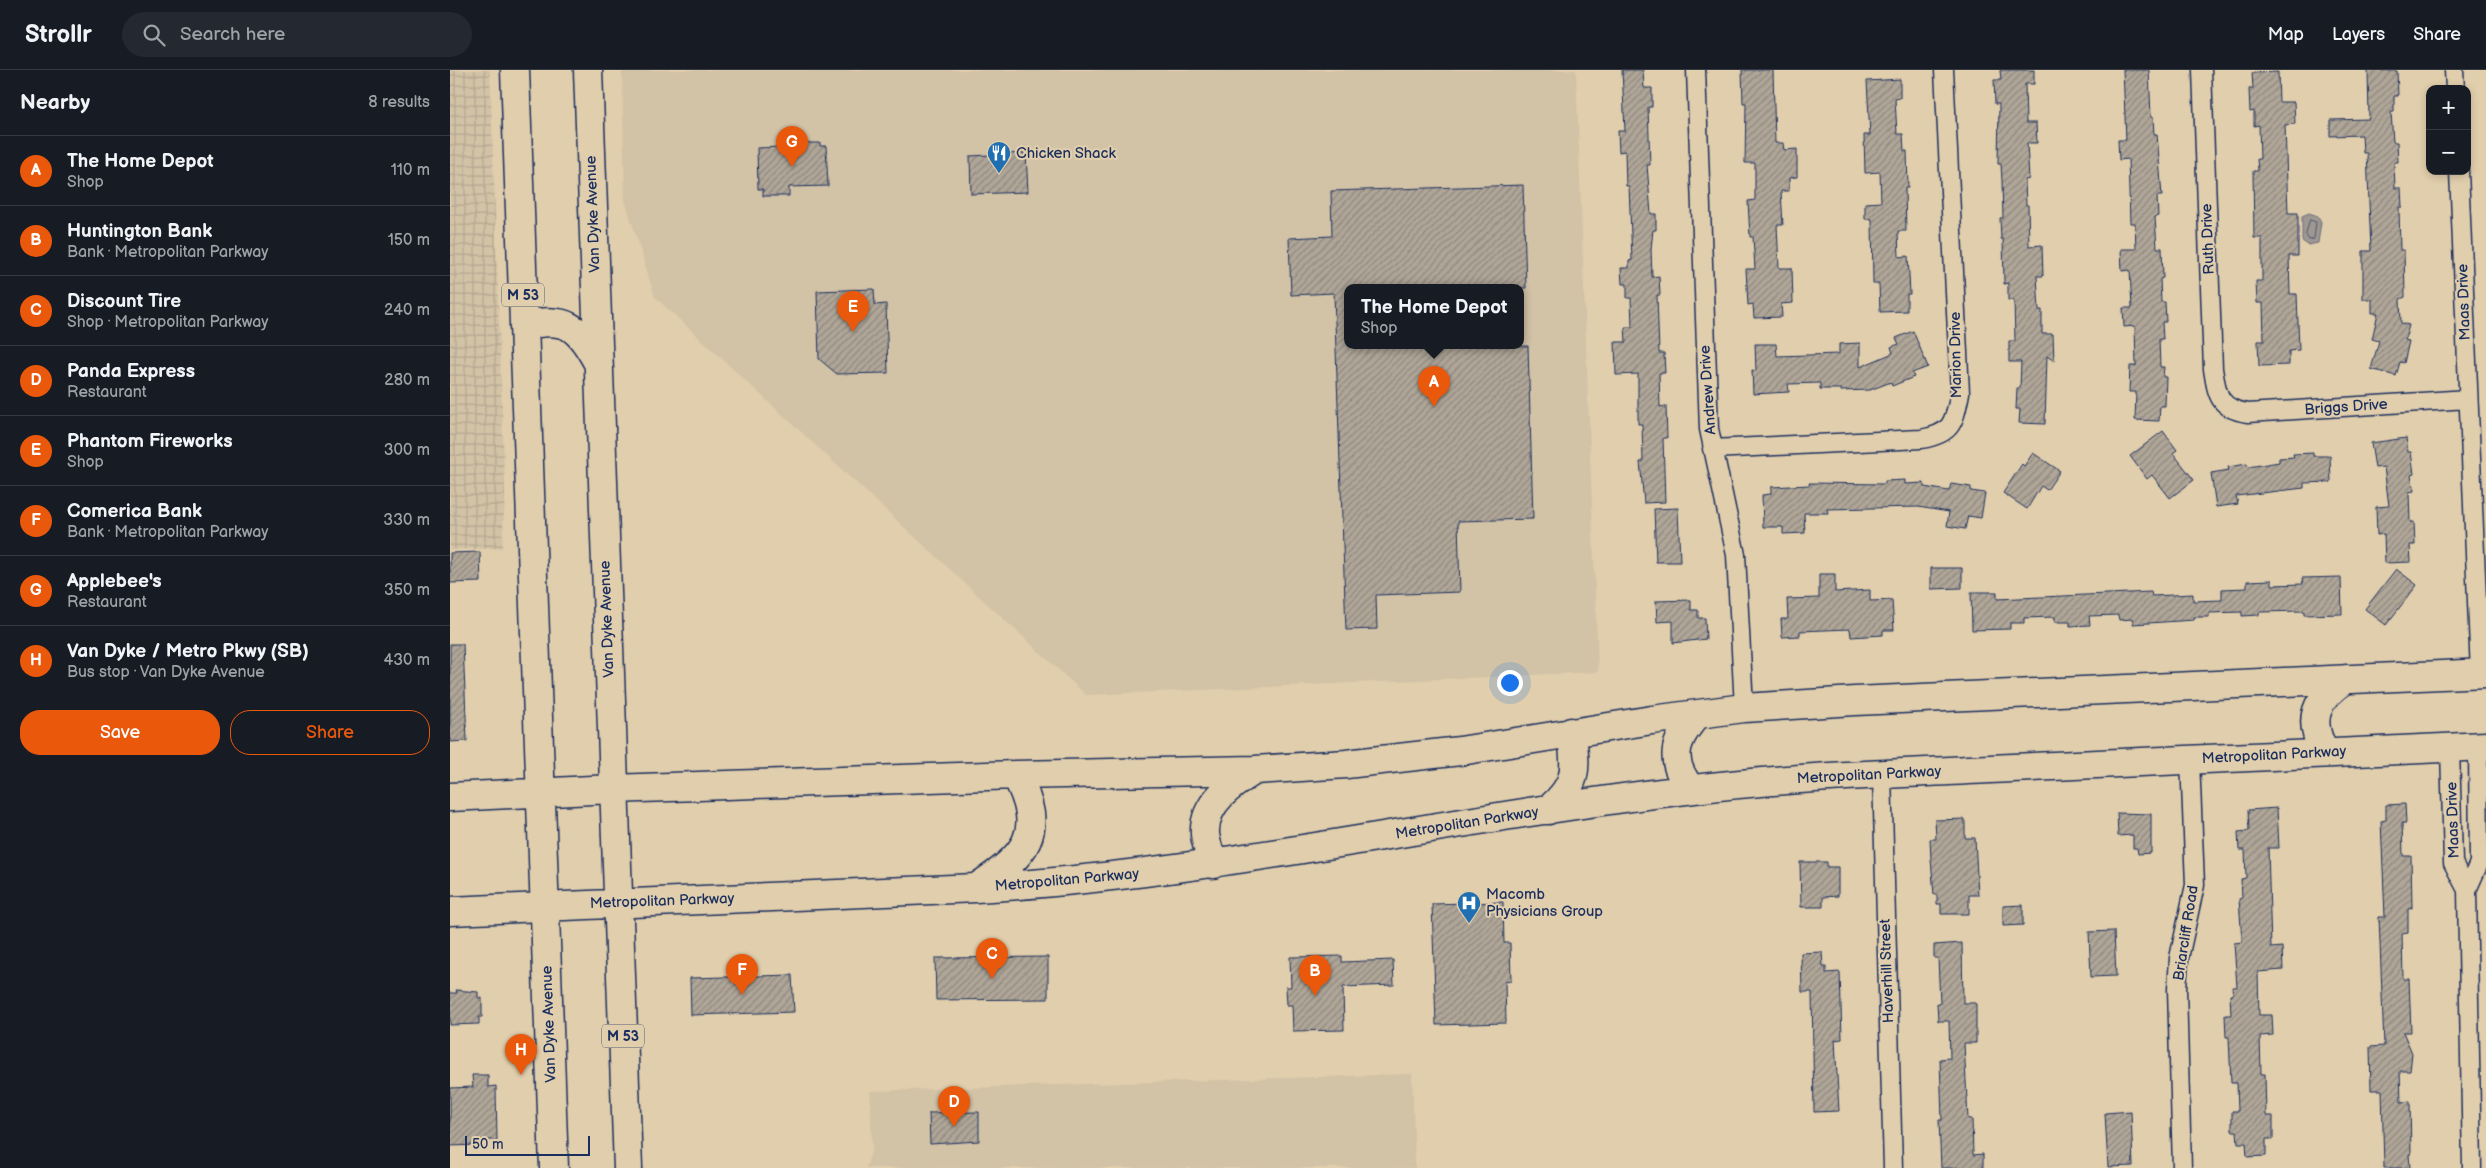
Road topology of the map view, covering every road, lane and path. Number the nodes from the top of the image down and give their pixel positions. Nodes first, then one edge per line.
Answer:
1 (515, 70) edge
2 (588, 70) edge
3 (1696, 70) edge
4 (1944, 70) edge
5 (2202, 70) edge
6 (2454, 70) edge
7 (2455, 85) edge
8 (2459, 175) edge
9 (524, 326) junction
10 (598, 363) junction
11 (2468, 399) junction
12 (2225, 406) joint
13 (1712, 449) junction
14 (2483, 673) edge
15 (2346, 679) junction
16 (1744, 708) junction
17 (1697, 715) junction
18 (1571, 732) junction
19 (2482, 746) edge
20 (2450, 747) junction
21 (2325, 752) junction
22 (2190, 758) junction
23 (1255, 770) junction
24 (1882, 774) junction
25 (1016, 775) junction
26 (612, 789) junction
27 (1691, 789) junction
28 (542, 792) junction
29 (450, 797) edge
30 (1548, 810) junction
31 (1212, 864) junction
32 (976, 888) junction
33 (2467, 890) junction
34 (618, 903) junction
35 (545, 906) junction
36 (450, 911) edge
37 (554, 1168) edge
38 (628, 1168) edge
39 (1893, 1168) edge
40 (2182, 1168) edge
41 (2472, 1168) edge

1 - 9 main road, Van Dyke Avenue / M 53
2 - 10 main road, Van Dyke Avenue / M 53
3 - 13 street, Andrew Drive
4 - 13 street, Marion Drive
5 - 12 street, Ruth Drive
6 - 7 street
8 - 11 street, Maas Drive
9 - 10 main road
9 - 28 main road, Van Dyke Avenue / M 53
10 - 26 main road, Van Dyke Avenue / M 53
11 - 12 street, Briggs Drive
11 - 14 street, Maas Drive
13 - 16 street, Andrew Drive
14 - 15 main road
15 - 16 main road
15 - 21 main road
16 - 17 main road
17 - 18 main road
17 - 27 main road
18 - 23 main road
18 - 30 main road
19 - 20 main road, Metropolitan Parkway
19 - 33 street, Maas Drive
20 - 21 main road, Metropolitan Parkway
20 - 33 street, Maas Drive
21 - 22 main road, Metropolitan Parkway
22 - 24 main road, Metropolitan Parkway
22 - 40 street, Briarcliff Road
23 - 25 main road
23 - 31 main road
24 - 27 main road, Metropolitan Parkway
24 - 39 street, Haverhill Street
25 - 26 main road
25 - 32 main road
26 - 28 main road
26 - 34 main road, Van Dyke Avenue / M 53
27 - 30 main road, Metropolitan Parkway
28 - 29 main road
28 - 35 main road, Van Dyke Avenue / M 53
30 - 31 main road, Metropolitan Parkway
31 - 32 main road, Metropolitan Parkway
32 - 34 main road, Metropolitan Parkway
33 - 41 street, Maas Drive
34 - 35 main road, Metropolitan Parkway
34 - 38 main road, Van Dyke Avenue / M 53
35 - 36 main road, Metropolitan Parkway
35 - 37 main road, Van Dyke Avenue / M 53

